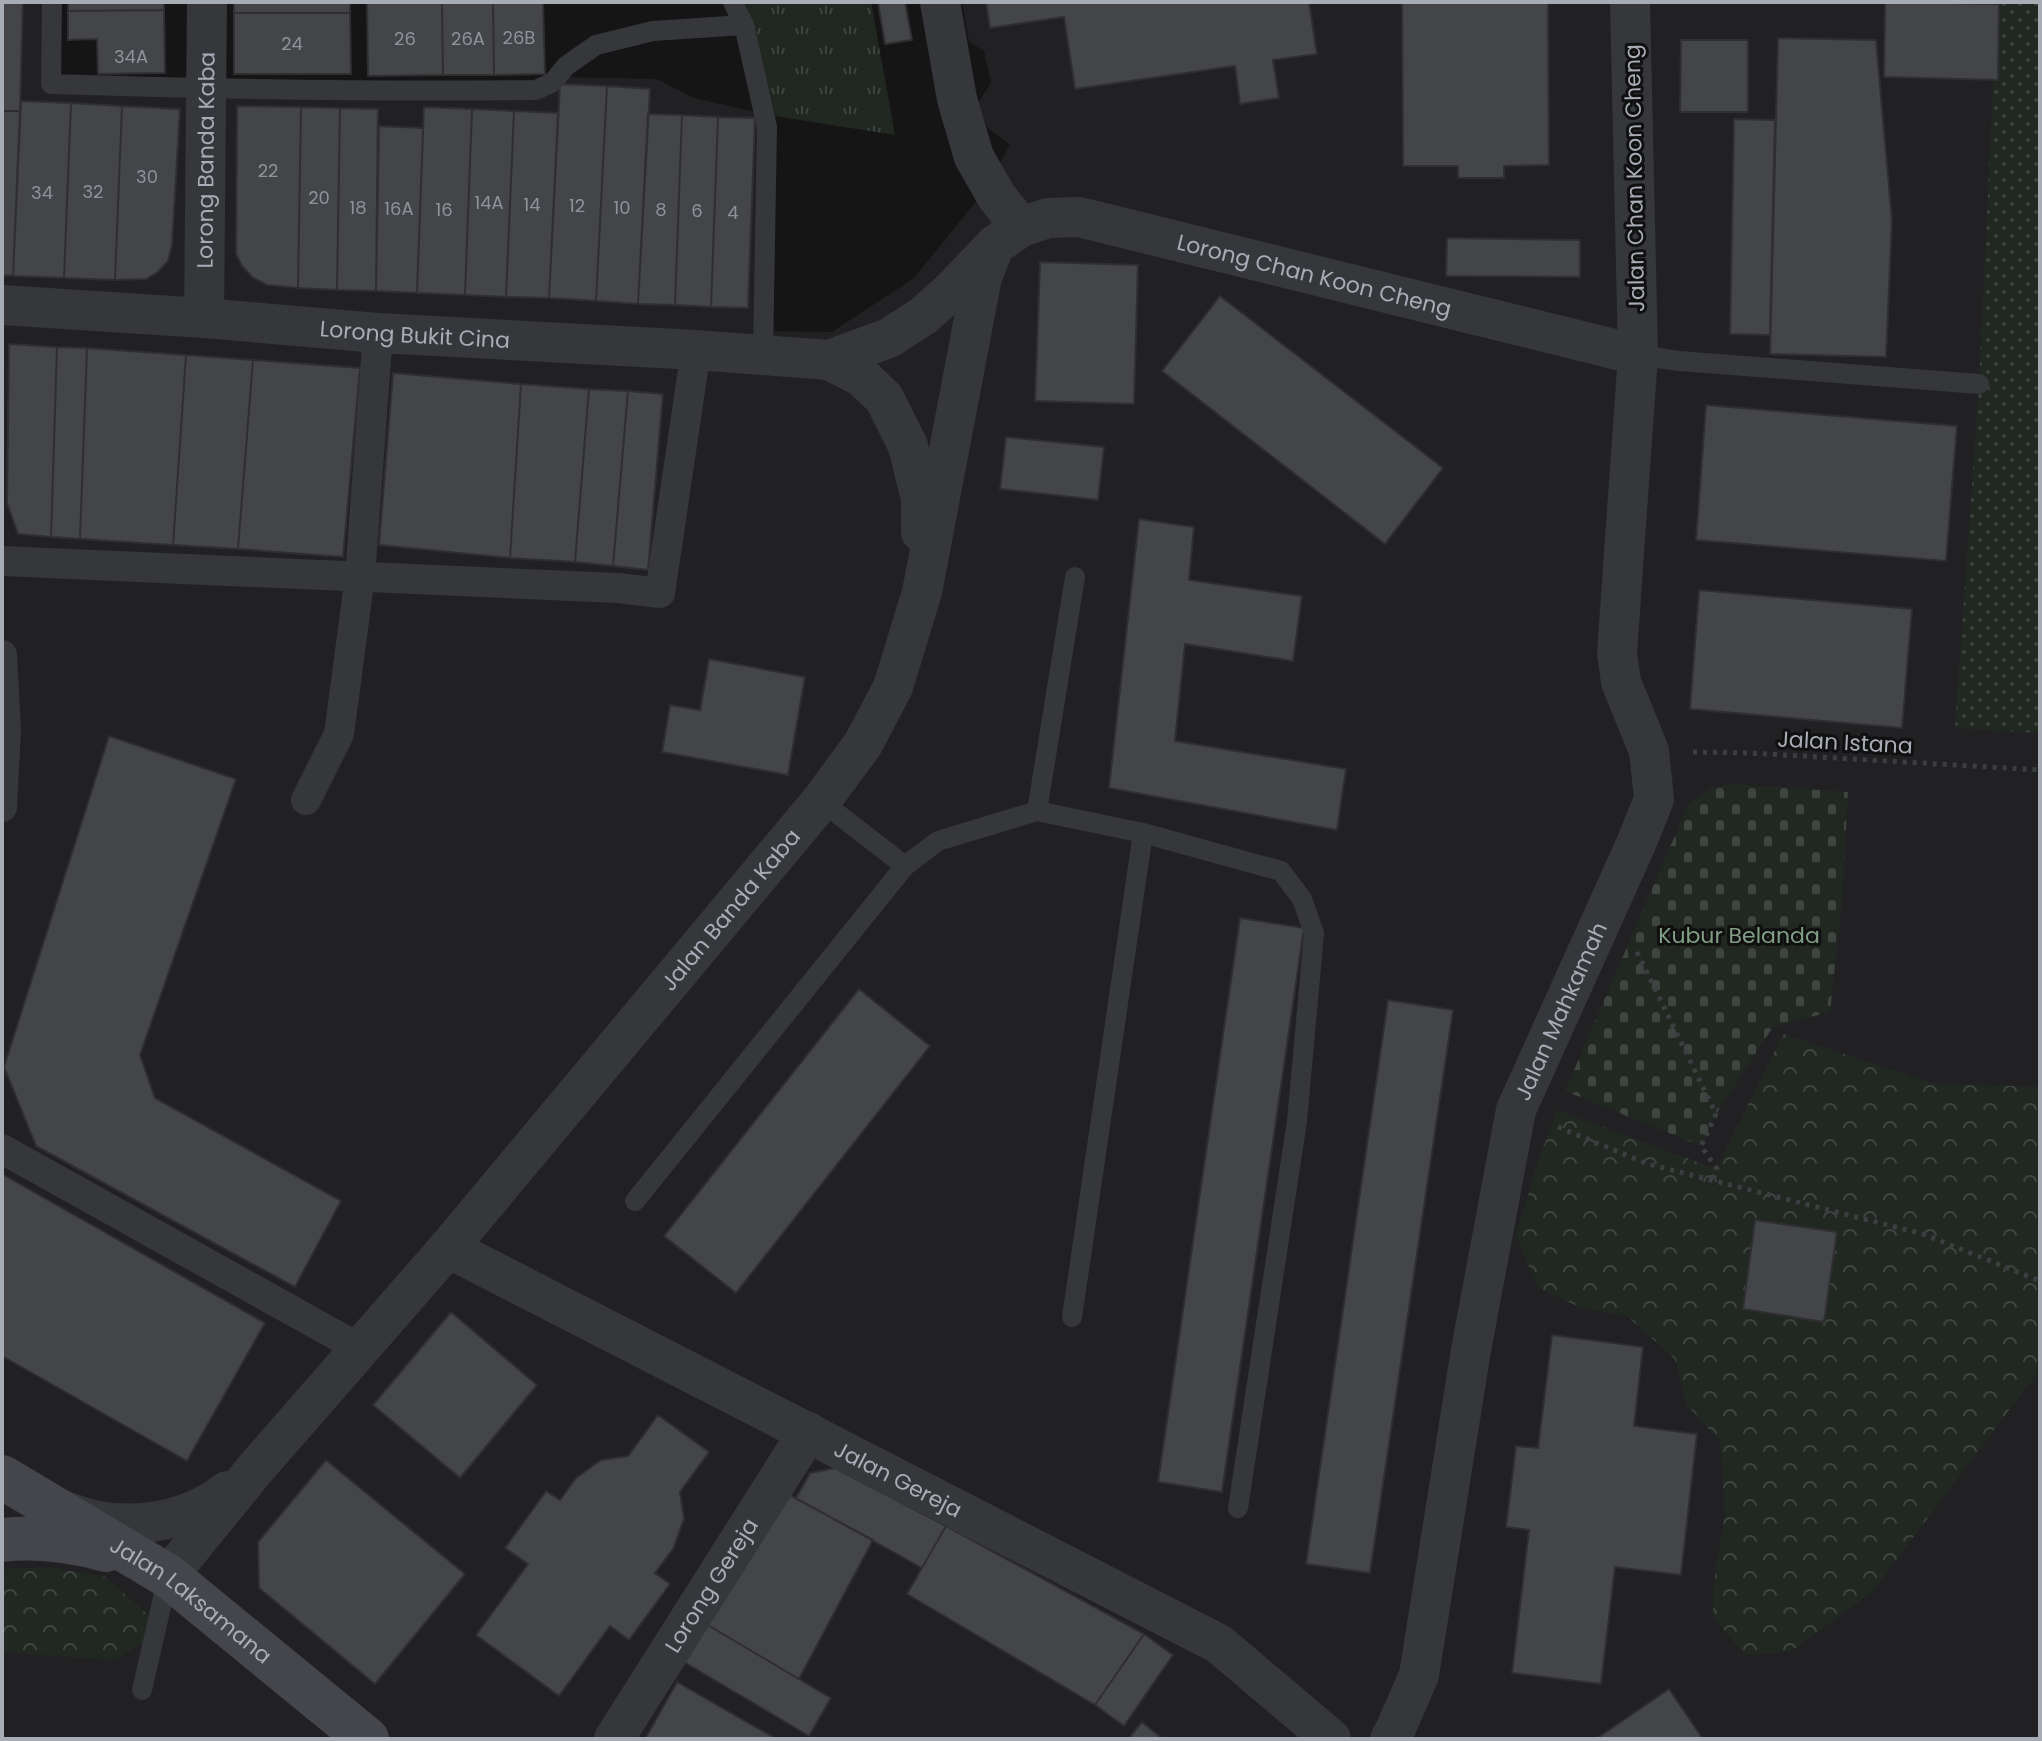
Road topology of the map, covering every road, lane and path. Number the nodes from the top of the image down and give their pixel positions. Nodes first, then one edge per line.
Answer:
1 (52, 2) edge
2 (207, 2) edge
3 (733, 2) edge
4 (940, 2) edge
5 (1630, 2) edge
6 (744, 25) junction
7 (206, 89) junction
8 (1008, 236) junction
9 (2, 305) edge
10 (204, 318) junction
11 (378, 333) junction
12 (696, 350) junction
13 (763, 355) junction
14 (1638, 355) junction
15 (829, 360) junction
16 (1979, 384) dead end
17 (2, 561) edge
18 (360, 576) junction
19 (1075, 577) dead end
20 (922, 592) junction
21 (2, 655) edge
22 (1649, 751) junction
23 (2040, 770) edge
24 (306, 800) dead end
25 (821, 801) junction
26 (2, 807) edge
27 (1037, 811) junction
28 (1143, 833) junction
29 (905, 866) junction
30 (1599, 926) junction
31 (1516, 1110) junction
32 (2, 1149) edge
33 (1713, 1180) junction
34 (635, 1201) dead end
35 (448, 1248) junction
36 (2040, 1281) edge
37 (1072, 1317) dead end
38 (359, 1348) junction
39 (808, 1432) junction
40 (255, 1469) junction
41 (2, 1477) edge
42 (38, 1499) junction
43 (1238, 1508) dead end
44 (2, 1540) edge
45 (158, 1569) junction
46 (142, 1690) dead end
47 (1330, 1738) edge
48 (367, 1739) edge
49 (614, 1739) edge
50 (1390, 1739) edge

1 - 7 lane
2 - 7 street, Lorong Banda Kaba
3 - 6 lane
4 - 8 street
5 - 14 street, Jalan Chan Koon Cheng
6 - 7 lane
6 - 13 lane
7 - 10 street, Lorong Banda Kaba
8 - 14 street, Lorong Chan Koon Cheng
8 - 15 street, Lorong Bukit Cina
8 - 20 street, Jalan Banda Kaba
9 - 10 street, Lorong Bukit Cina
10 - 11 street, Lorong Bukit Cina
11 - 12 street, Lorong Bukit Cina
11 - 18 street
12 - 13 street, Lorong Bukit Cina
12 - 18 street
13 - 15 street, Lorong Bukit Cina
14 - 16 lane
14 - 22 street, Jalan Mahkamah
15 - 20 street, Lorong Bukit Cina
17 - 18 street
18 - 24 street
19 - 27 lane
20 - 25 street, Jalan Banda Kaba
21 - 26 street
22 - 23 path, Jalan Istana
22 - 30 street, Jalan Mahkamah
25 - 29 lane
25 - 35 street, Jalan Banda Kaba
27 - 28 lane
27 - 29 lane
28 - 37 lane
28 - 43 lane
29 - 34 lane
30 - 31 street, Jalan Mahkamah
30 - 33 path
31 - 33 path
31 - 50 street, Jalan Mahkamah
32 - 38 street
33 - 36 path
35 - 38 street, Jalan Banda Kaba
35 - 39 street, Jalan Gereja
38 - 40 street, Jalan Banda Kaba
39 - 47 street, Jalan Gereja
39 - 49 street, Lorong Gereja
40 - 42 street, Jalan Banda Kaba
40 - 45 street, Jalan Banda Kaba
41 - 42 main road, Jalan Laksamana
42 - 45 main road, Jalan Laksamana
44 - 45 main road
45 - 46 lane
45 - 48 main road, Jalan Laksamana

